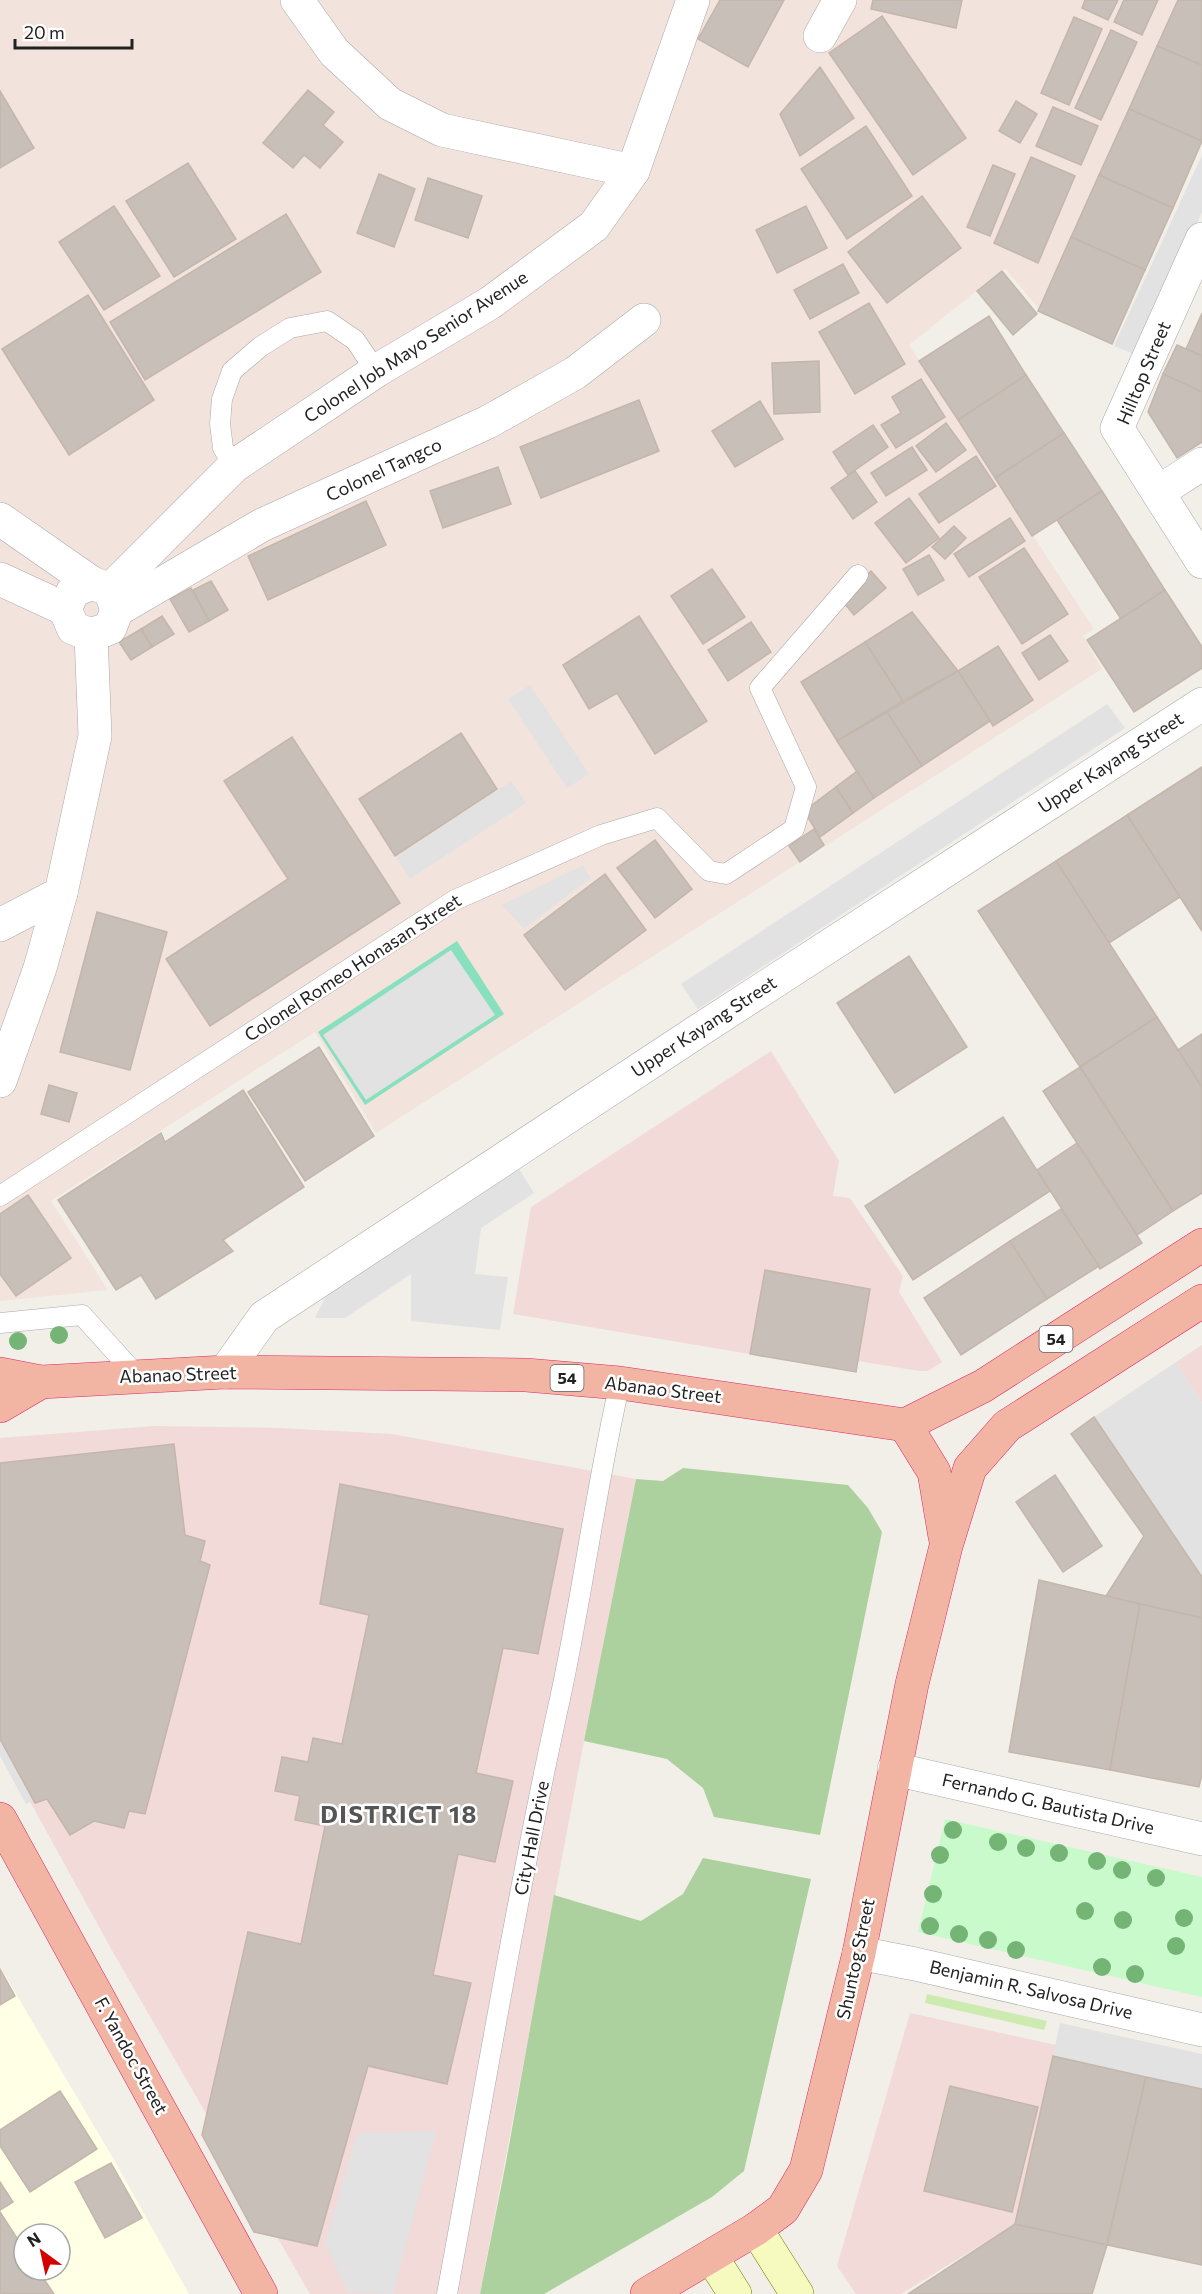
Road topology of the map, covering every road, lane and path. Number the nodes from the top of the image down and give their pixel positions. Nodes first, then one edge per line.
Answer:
1 (297, 0) edge
2 (693, 0) edge
3 (840, 0) edge
4 (820, 36) dead end
5 (633, 171) junction
6 (1202, 239) edge
7 (644, 320) dead end
8 (376, 371) junction
9 (1202, 464) edge
10 (234, 466) junction
11 (1158, 492) junction
12 (0, 519) edge
13 (1202, 562) edge
14 (858, 575) dead end
15 (0, 579) edge
16 (106, 594) junction
17 (65, 609) junction
18 (91, 635) junction
19 (1202, 704) edge
20 (61, 893) junction
21 (0, 926) edge
22 (0, 1081) edge
23 (0, 1196) edge
24 (1200, 1250) edge
25 (1202, 1301) edge
26 (0, 1323) edge
27 (225, 1372) junction
28 (0, 1374) edge
29 (137, 1376) junction
30 (41, 1382) junction
31 (620, 1383) junction
32 (0, 1406) edge
33 (904, 1425) junction
34 (946, 1546) junction
35 (894, 1769) junction
36 (0, 1819) edge
37 (1202, 1839) edge
38 (859, 1953) junction
39 (1202, 2030) edge
40 (756, 2229) junction
41 (711, 2256) junction
42 (261, 2294) edge
43 (447, 2294) edge
44 (647, 2294) edge
45 (735, 2294) edge
46 (797, 2294) edge

1 - 5 street
2 - 5 street, Colonel Job Mayo Senior Avenue
3 - 4 street
5 - 8 street, Colonel Job Mayo Senior Avenue
6 - 11 street, Hilltop Street
7 - 16 street, Colonel Tangco
8 - 10 street, Colonel Job Mayo Senior Avenue
8 - 10 lane
9 - 11 street
10 - 16 street, Colonel Job Mayo Senior Avenue
11 - 13 street, Hilltop Street
12 - 16 street
14 - 23 lane, Colonel Romeo Honasan Street
15 - 17 street
16 - 17 street, Colonel Job Mayo Senior Avenue
16 - 18 street, Colonel Job Mayo Senior Avenue
17 - 18 street
18 - 20 street
19 - 27 street, Upper Kayang Street
20 - 21 street
20 - 22 street
24 - 33 highway, 54
25 - 34 highway, Shuntog Street
26 - 29 lane
27 - 29 highway, Abanao Street / 54
27 - 31 highway, Abanao Street / 54
28 - 30 highway, Abanao Street / 54
29 - 30 highway, Abanao Street / 54
30 - 32 highway
31 - 33 highway, Abanao Street / 54
31 - 43 lane, City Hall Drive
33 - 34 highway, Shuntog Street
34 - 35 highway, Shuntog Street
35 - 37 street, Fernando G. Bautista Drive
35 - 38 highway, Shuntog Street
36 - 42 highway, F. Yandoc Street
38 - 39 street, Benjamin R. Salvosa Drive
38 - 40 highway, Shuntog Street
40 - 41 highway, Shuntog Street
40 - 46 main road
41 - 44 highway, Shuntog Street
41 - 45 main road

